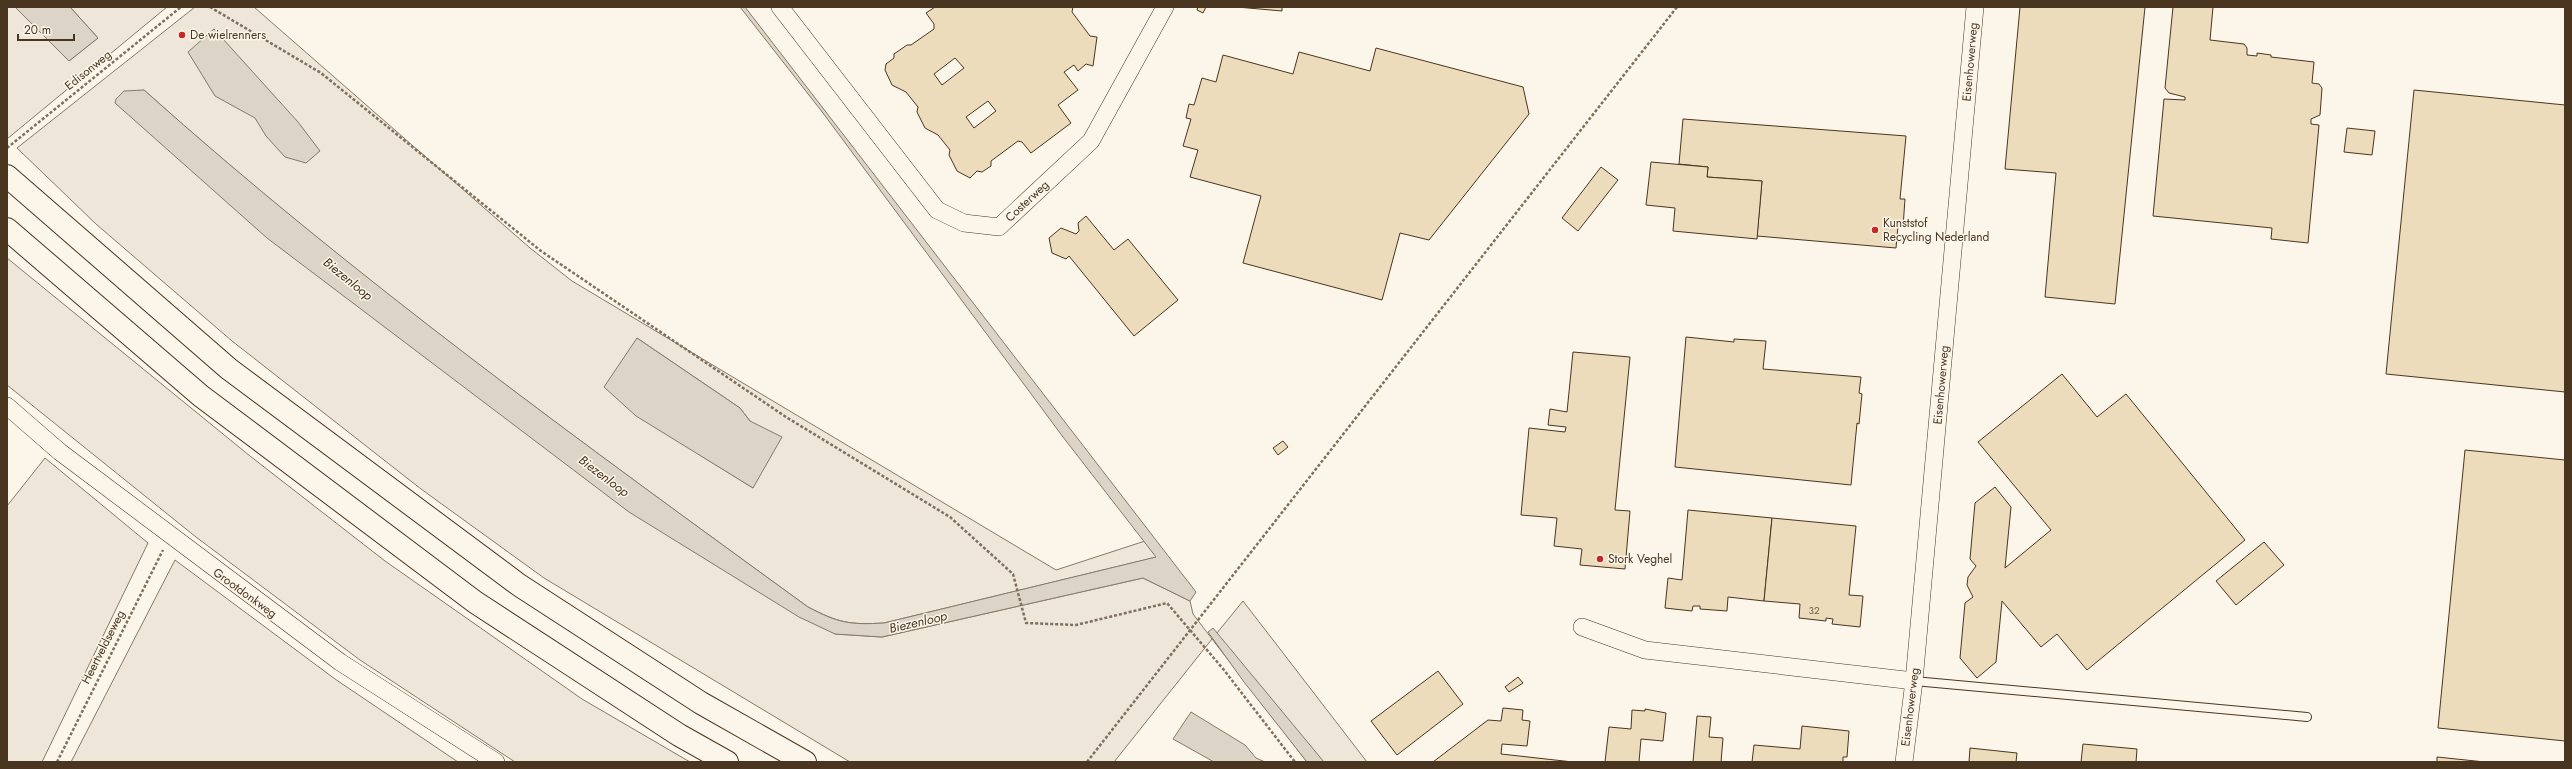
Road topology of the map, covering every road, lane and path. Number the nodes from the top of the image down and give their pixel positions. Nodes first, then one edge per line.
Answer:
1 (181, 7) edge
2 (210, 7) edge
3 (780, 7) edge
4 (1165, 7) edge
5 (1677, 7) edge
6 (1975, 7) edge
7 (7, 148) edge
8 (7, 176) edge
9 (9, 231) edge
10 (7, 406) edge
11 (164, 548) dead end
12 (1582, 627) dead end
13 (1191, 631) junction
14 (1914, 681) junction
15 (2307, 716) dead end
16 (57, 762) edge
17 (496, 762) edge
18 (727, 762) edge
19 (805, 762) edge
20 (1087, 762) edge
21 (1295, 762) edge
22 (1904, 762) edge

1 - 7 path, Edisonweg
2 - 13 path
3 - 4 street, Costerweg
5 - 13 path
6 - 14 street, Eisenhowerweg
8 - 19 highway
9 - 18 highway
10 - 17 street, Grootdonkweg
11 - 16 path, Heertveldseweg
12 - 14 street
13 - 20 path
13 - 21 path
14 - 15 lane
14 - 22 street, Eisenhowerweg

